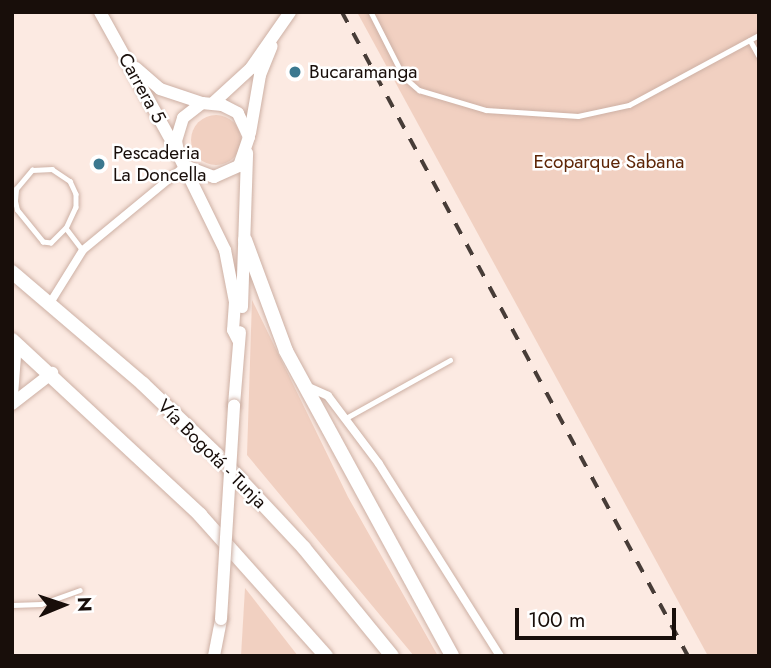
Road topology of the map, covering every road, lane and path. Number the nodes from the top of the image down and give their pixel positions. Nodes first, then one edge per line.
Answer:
1 (370, 12) edge
2 (102, 17) edge
3 (286, 18) edge
4 (759, 35) edge
5 (750, 40) junction
6 (759, 56) edge
7 (207, 103) junction
8 (249, 137) junction
9 (247, 153) junction
10 (184, 163) junction
11 (66, 228) junction
12 (245, 240) junction
13 (83, 250) junction
14 (12, 272) edge
15 (50, 303) junction
16 (238, 340) junction
17 (14, 342) edge
18 (450, 360) dead end
19 (52, 373) junction
20 (304, 386) junction
21 (12, 395) edge
22 (12, 404) edge
23 (345, 419) junction
24 (80, 590) dead end
25 (12, 605) edge
26 (214, 656) edge
27 (326, 656) edge
28 (392, 656) edge
29 (452, 656) edge
30 (500, 656) edge

1 - 5 lane
2 - 7 main road, Carrera 5
2 - 10 main road, Carrera 5
3 - 7 main road
3 - 8 main road
4 - 5 lane
5 - 6 lane
7 - 8 main road
7 - 10 main road
8 - 9 main road
9 - 10 main road
9 - 12 main road
10 - 13 street
10 - 16 main road, Carrera 5
11 - 11 lane
11 - 13 lane
12 - 16 main road
12 - 20 highway
13 - 15 street
14 - 15 highway, Vía Bogotá - Tunja
15 - 28 highway, Vía Bogotá - Tunja
16 - 26 main road, bridge
17 - 19 highway
17 - 21 main road
18 - 23 lane
19 - 22 main road
19 - 27 highway
20 - 23 street
20 - 29 highway
23 - 30 street
24 - 25 lane

